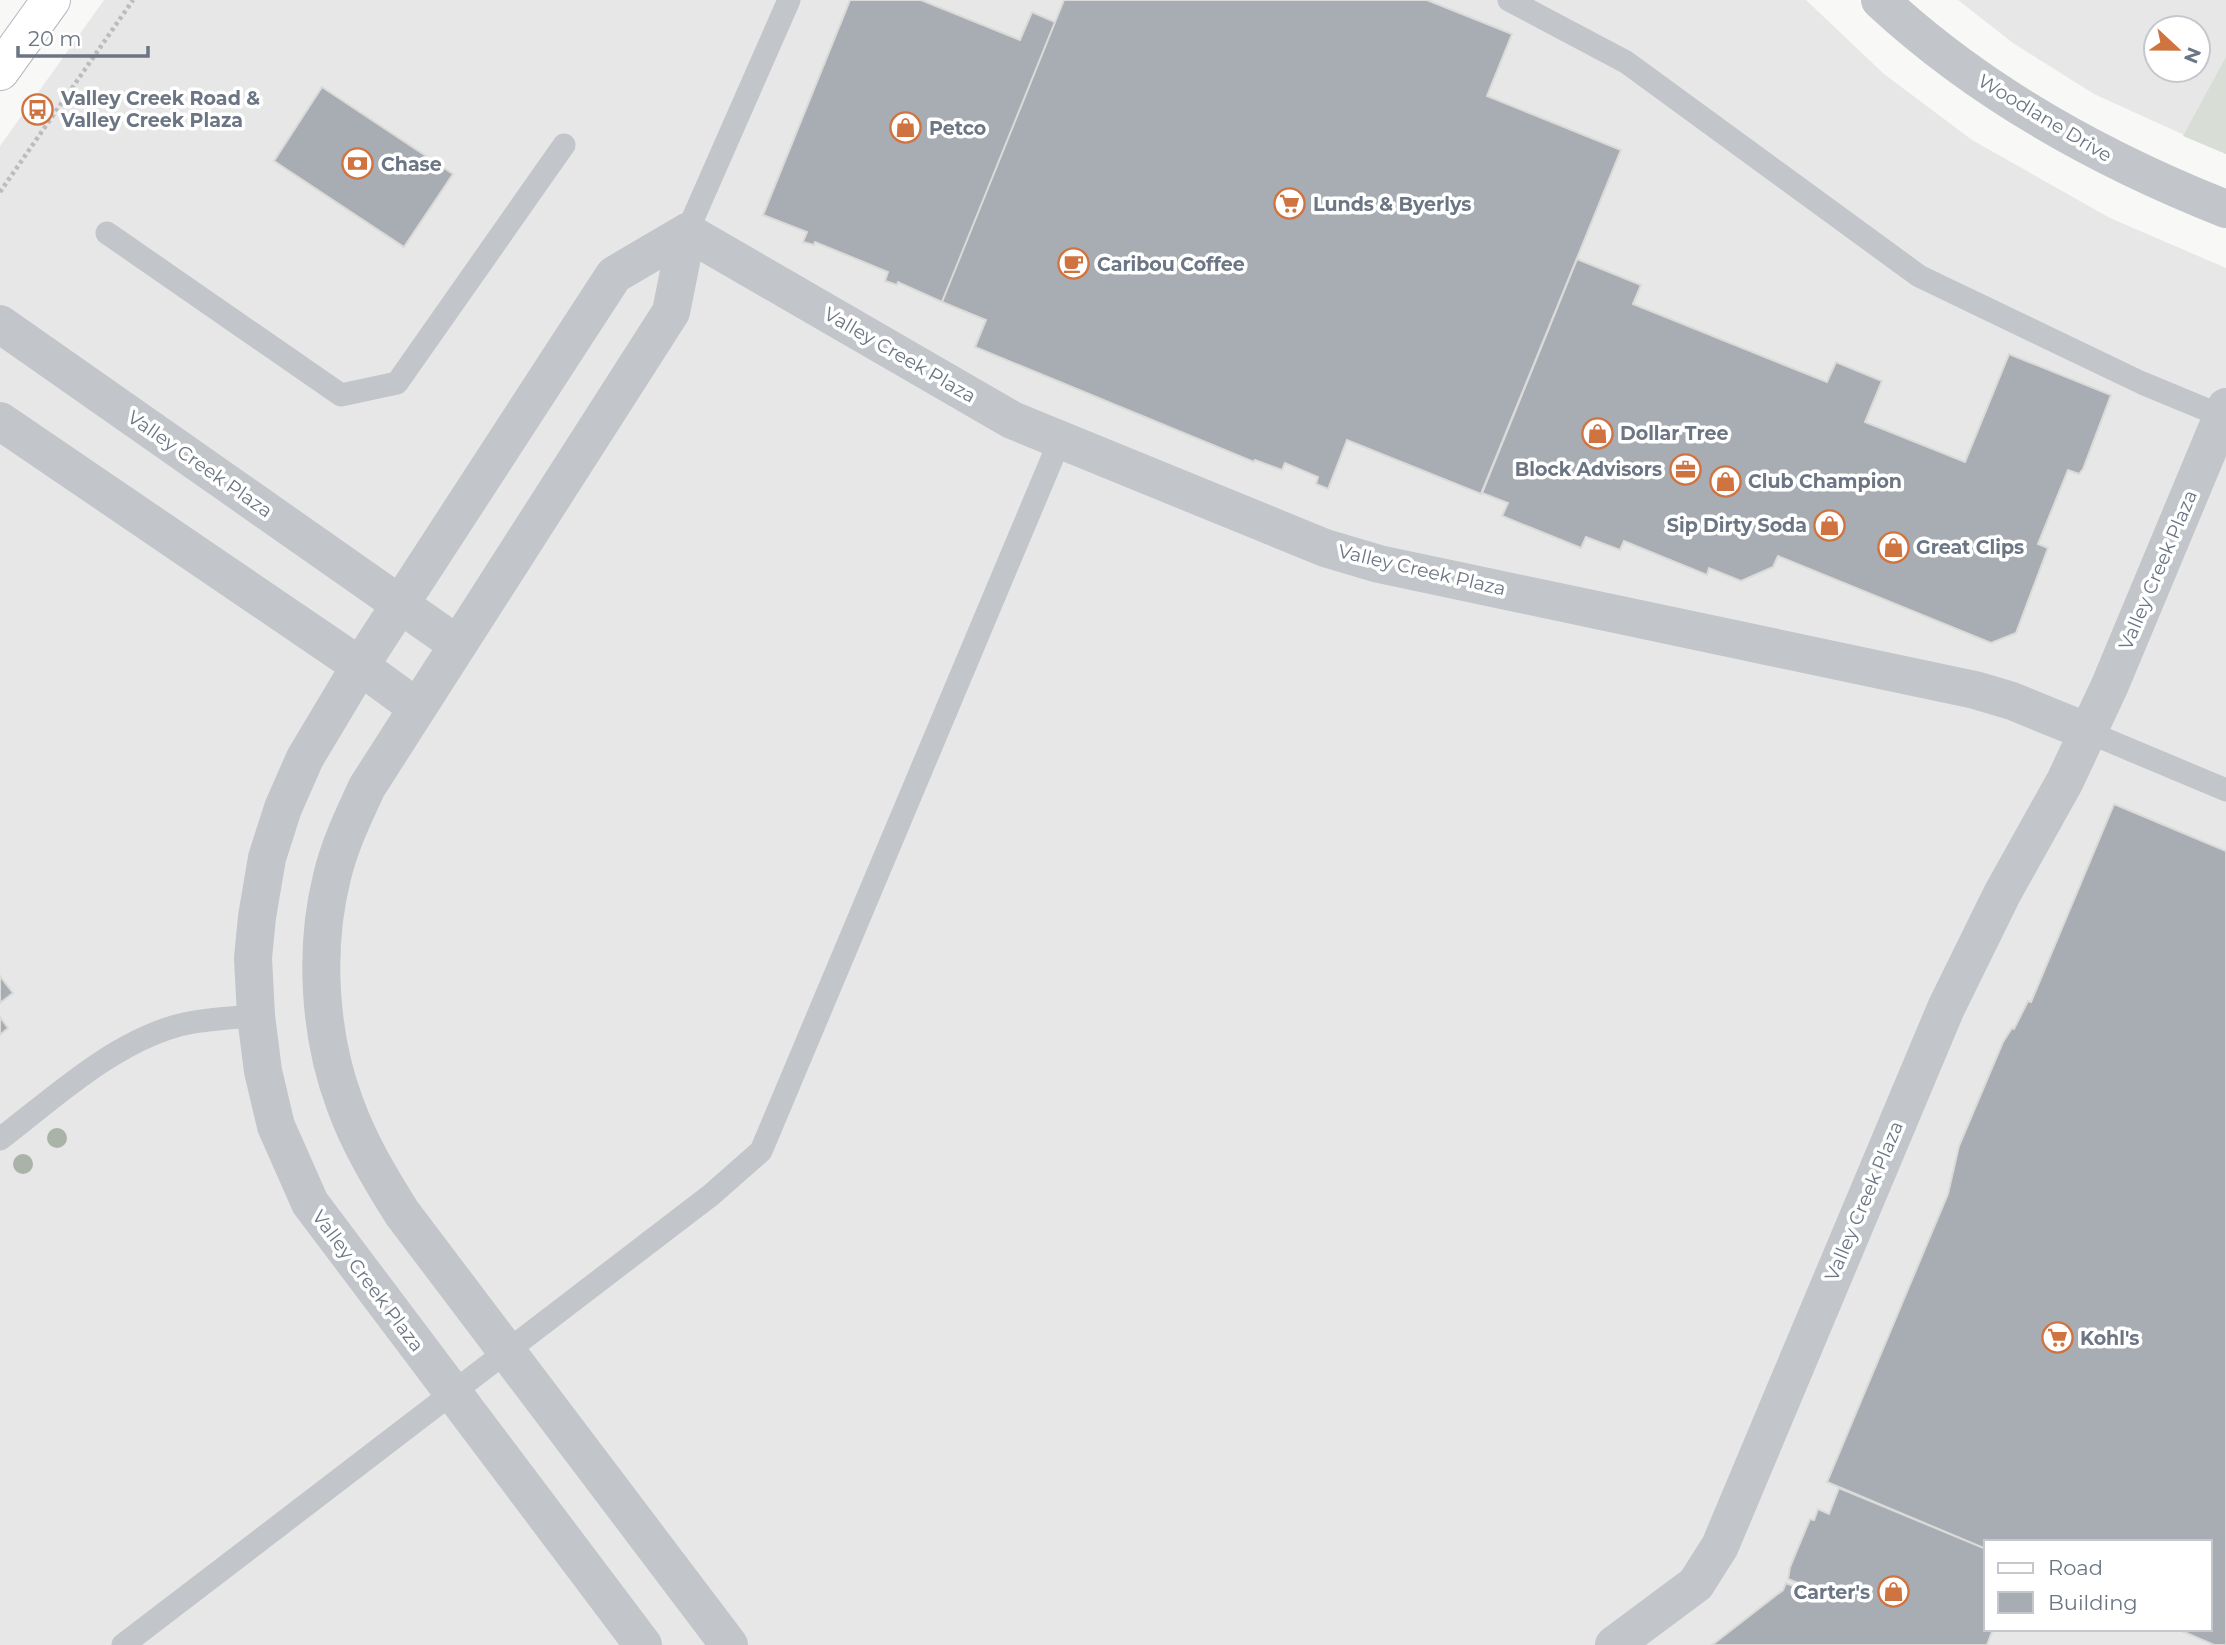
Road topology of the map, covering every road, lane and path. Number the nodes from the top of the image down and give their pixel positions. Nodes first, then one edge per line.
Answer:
1 (51, 0) edge
2 (133, 0) edge
3 (789, 0) edge
4 (1508, 0) edge
5 (1880, 0) edge
6 (0, 71) edge
7 (564, 145) dead end
8 (0, 192) edge
9 (2226, 209) edge
10 (687, 232) junction
11 (107, 233) dead end
12 (0, 324) edge
13 (2224, 412) edge
14 (0, 421) edge
15 (1060, 440) junction
16 (401, 605) junction
17 (458, 645) junction
18 (360, 666) junction
19 (416, 707) junction
20 (2088, 732) junction
21 (2226, 790) edge
22 (257, 1016) junction
23 (0, 1139) edge
24 (507, 1353) junction
25 (454, 1394) junction
26 (123, 1645) edge
27 (643, 1645) edge
28 (729, 1645) edge
29 (1614, 1645) edge

1 - 6 main road
2 - 8 path
3 - 10 lane
4 - 13 lane
5 - 9 street, Woodlane Drive
7 - 11 lane
10 - 15 street, Valley Creek Plaza
10 - 16 street, Valley Creek Plaza
10 - 17 street
12 - 16 street, Valley Creek Plaza
13 - 20 street, Valley Creek Plaza
14 - 18 street
15 - 20 street, Valley Creek Plaza
15 - 24 lane
16 - 17 street, Valley Creek Plaza
16 - 18 street, Valley Creek Plaza
17 - 19 street
18 - 19 street
18 - 22 street, Valley Creek Plaza
19 - 24 street
20 - 21 lane
20 - 29 street, Valley Creek Plaza
22 - 23 lane
22 - 25 street, Valley Creek Plaza
24 - 25 lane
24 - 28 street
25 - 26 lane
25 - 27 street, Valley Creek Plaza

